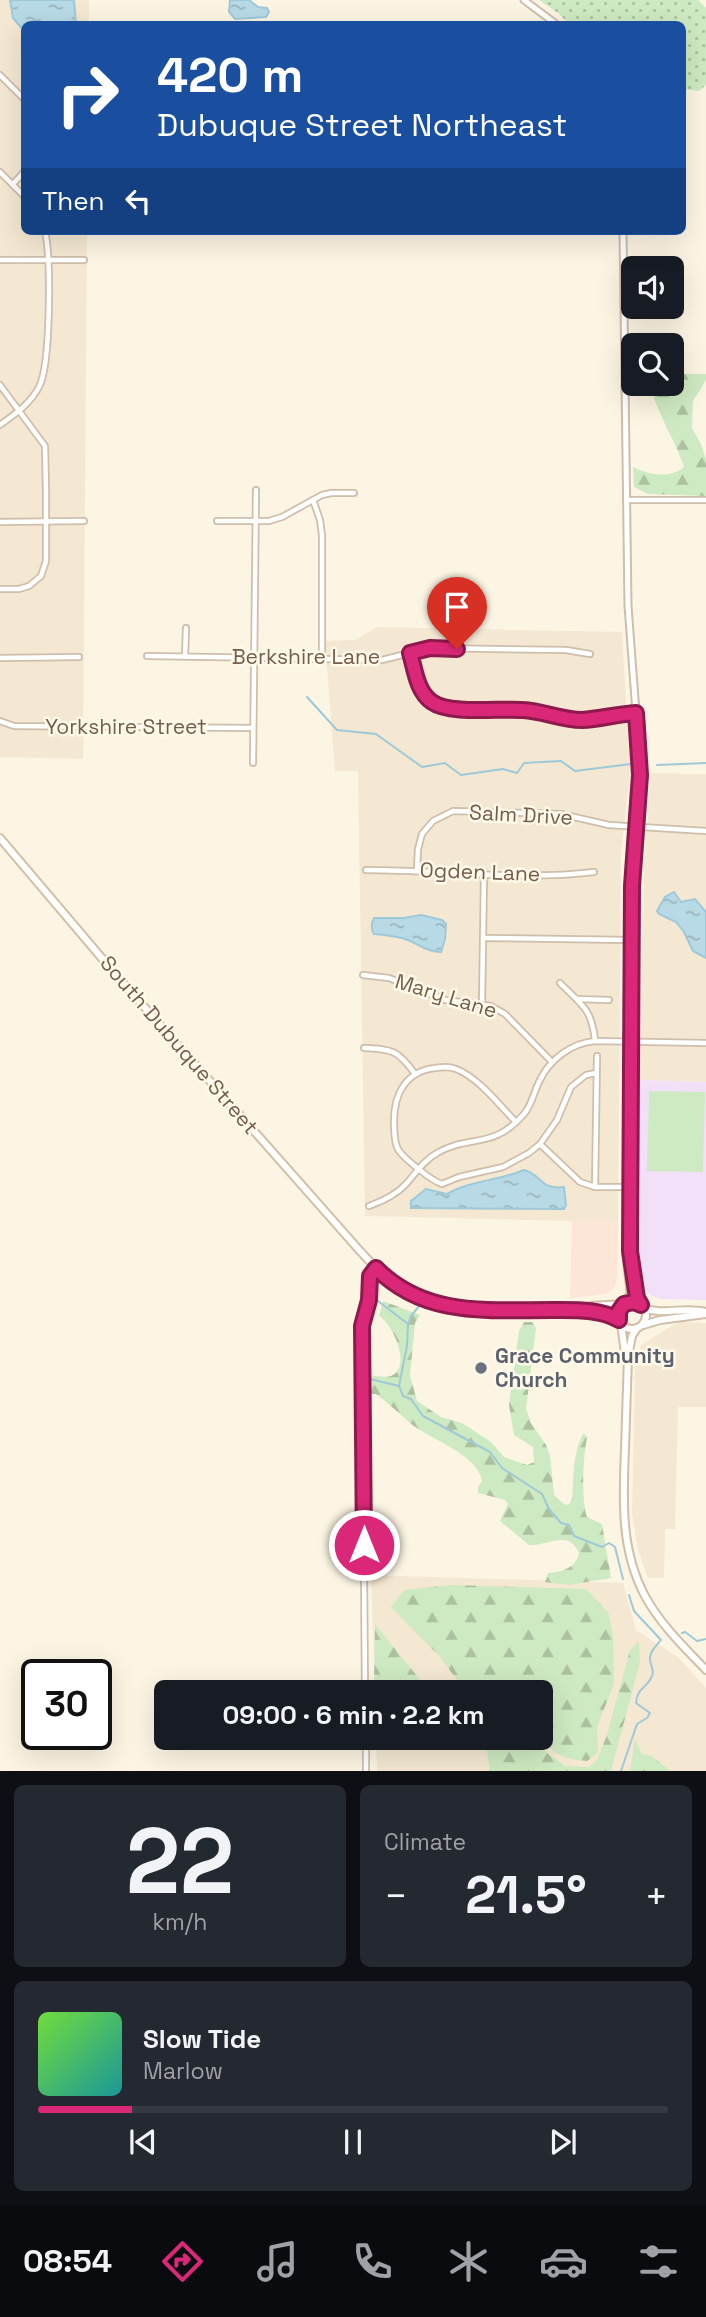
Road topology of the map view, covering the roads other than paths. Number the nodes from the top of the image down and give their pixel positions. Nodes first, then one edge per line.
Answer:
1 (524, 0) edge
2 (552, 21) edge
3 (0, 75) edge
4 (21, 96) edge
5 (0, 172) edge
6 (21, 175) edge
7 (13, 184) junction
8 (21, 193) edge
9 (45, 235) edge
10 (623, 235) edge
11 (0, 260) edge
12 (47, 260) junction
13 (85, 260) dead end
14 (0, 385) edge
15 (20, 410) junction
16 (0, 425) edge
17 (256, 490) dead end
18 (354, 493) dead end
19 (313, 500) junction
20 (627, 500) junction
21 (706, 500) edge
22 (84, 521) dead end
23 (217, 521) dead end
24 (0, 522) edge
25 (46, 522) junction
26 (256, 522) junction
27 (0, 589) edge
28 (186, 628) dead end
29 (410, 653) junction
30 (590, 654) dead end
31 (147, 656) dead end
32 (185, 656) junction
33 (79, 657) dead end
34 (254, 657) junction
35 (0, 658) edge
36 (321, 658) junction
37 (636, 713) junction
38 (0, 721) edge
39 (253, 728) junction
40 (253, 763) dead end
41 (636, 827) junction
42 (706, 831) edge
43 (0, 838) edge
44 (366, 870) dead end
45 (417, 870) junction
46 (594, 872) dead end
47 (484, 874) junction
48 (483, 938) junction
49 (631, 940) junction
50 (363, 975) dead end
51 (560, 983) dead end
52 (576, 999) junction
53 (609, 1000) dead end
54 (482, 1005) junction
55 (595, 1041) junction
56 (631, 1042) junction
57 (706, 1043) edge
58 (364, 1048) dead end
59 (597, 1055) dead end
60 (552, 1062) junction
61 (596, 1073) junction
62 (415, 1074) junction
63 (516, 1122) junction
64 (540, 1144) junction
65 (419, 1168) junction
66 (595, 1187) junction
67 (630, 1187) junction
68 (369, 1206) dead end
69 (630, 1251) junction
70 (376, 1268) junction
71 (625, 1304) junction
72 (642, 1306) junction
73 (576, 1310) junction
74 (706, 1313) edge
75 (620, 1322) junction
76 (639, 1326) junction
77 (628, 1357) junction
78 (706, 1670) edge
79 (365, 1680) edge
80 (366, 1750) edge
81 (366, 1771) edge

1 - 2 street
3 - 4 street
5 - 7 street
6 - 7 street
7 - 8 street
9 - 12 street
10 - 20 street
11 - 12 street
12 - 13 street
12 - 15 street
14 - 15 street
15 - 16 street
15 - 25 street
17 - 26 street
18 - 19 street
19 - 26 street
19 - 36 street
20 - 21 street
20 - 37 street
22 - 25 street
23 - 26 street
24 - 25 street
25 - 27 street
26 - 34 street
28 - 32 street
29 - 30 street, Berkshire Lane
29 - 36 street, Berkshire Lane
29 - 37 street
31 - 32 street, Berkshire Lane
32 - 34 street, Berkshire Lane
33 - 35 street
34 - 36 street, Berkshire Lane
34 - 39 street
37 - 41 street
38 - 39 street, Yorkshire Street
39 - 40 street
41 - 42 street, Salm Drive
41 - 45 street, Salm Drive
41 - 49 street
43 - 70 main road, South Dubuque Street
44 - 45 street, Ogden Lane
45 - 47 street, Ogden Lane
46 - 47 street, Ogden Lane
47 - 48 street
48 - 49 street
48 - 54 street
49 - 56 street
50 - 54 street, Mary Lane
51 - 52 street
52 - 53 street
52 - 55 street
54 - 60 street, Mary Lane
55 - 56 street
55 - 60 street
56 - 57 street
56 - 67 street
58 - 62 street
59 - 61 street
60 - 63 street
61 - 64 street
61 - 66 street
62 - 63 street
62 - 65 street
63 - 65 street
64 - 65 street
64 - 66 street
65 - 68 street
66 - 67 street
67 - 69 street
69 - 71 street
69 - 72 street
70 - 73 main road, South Dubuque Street
70 - 79 street
71 - 72 main road
71 - 73 main road
71 - 75 main road
72 - 74 main road
72 - 76 main road
73 - 75 main road
74 - 76 main road
75 - 76 main road
75 - 77 main road
76 - 77 main road
77 - 78 main road
80 - 81 street

